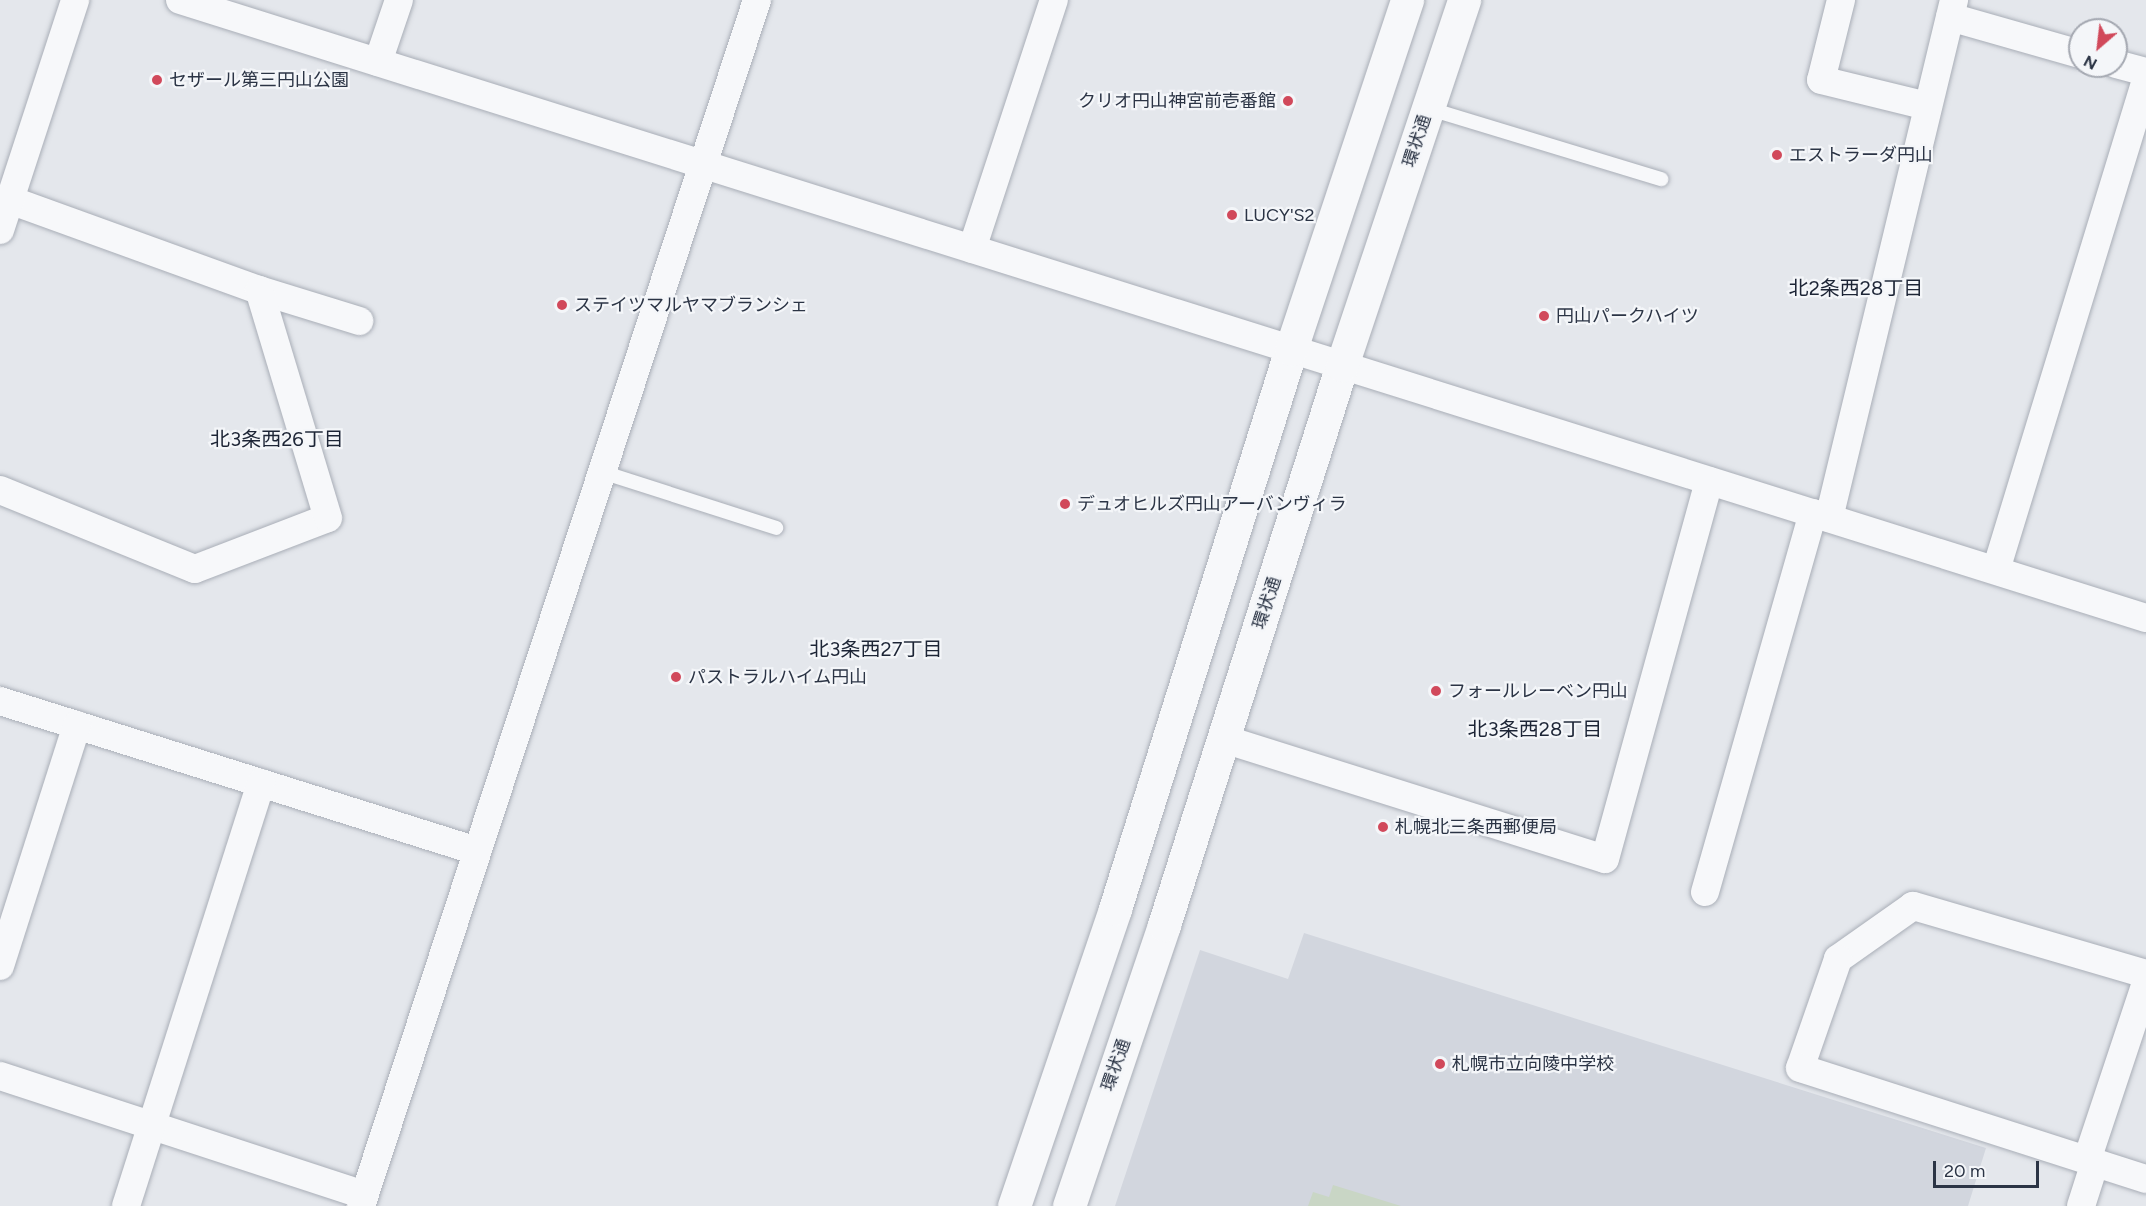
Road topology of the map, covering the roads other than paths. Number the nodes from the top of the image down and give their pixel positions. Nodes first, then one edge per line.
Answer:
1 (75, 0) edge
2 (180, 0) edge
3 (399, 0) edge
4 (757, 0) edge
5 (1054, 0) edge
6 (1407, 0) edge
7 (1464, 0) edge
8 (1841, 0) edge
9 (1952, 8) edge
10 (2068, 50) edge
11 (378, 62) junction
12 (2128, 67) edge
13 (2146, 72) edge
14 (2146, 80) edge
15 (1928, 106) junction
16 (1427, 108) junction
17 (703, 164) junction
18 (1661, 179) dead end
19 (10, 200) junction
20 (0, 230) edge
21 (972, 249) junction
22 (259, 290) junction
23 (359, 321) dead end
24 (1291, 349) junction
25 (1342, 365) junction
26 (602, 472) junction
27 (1709, 481) junction
28 (0, 490) edge
29 (1821, 515) junction
30 (776, 528) dead end
31 (1996, 570) junction
32 (2146, 618) edge
33 (0, 701) edge
34 (77, 725) junction
35 (1224, 739) junction
36 (261, 783) junction
37 (477, 851) junction
38 (1705, 892) dead end
39 (0, 966) edge
40 (2146, 974) edge
41 (2146, 983) edge
42 (0, 1076) edge
43 (153, 1124) junction
44 (2091, 1161) junction
45 (2146, 1179) edge
46 (362, 1201) edge
47 (126, 1206) edge
48 (1014, 1206) edge
49 (1069, 1206) edge
50 (2081, 1206) edge

1 - 19 street
2 - 11 street
3 - 11 street
4 - 17 street
5 - 21 street
6 - 24 street
7 - 16 street, 環状通
8 - 15 street
9 - 10 street
9 - 15 street
11 - 17 street
12 - 13 street
14 - 31 street
15 - 29 street
16 - 18 lane
16 - 25 street, 環状通
17 - 21 street
17 - 26 street
19 - 20 street
19 - 22 street
21 - 24 street
22 - 23 street
22 - 28 street
24 - 25 street
24 - 48 street
25 - 27 street
25 - 35 street, 環状通
26 - 30 lane
26 - 37 street
27 - 29 street
27 - 35 street
29 - 31 street
29 - 38 street
31 - 32 street
33 - 34 street
34 - 36 street
34 - 39 street
35 - 49 street, 環状通
36 - 37 street
36 - 43 street
37 - 46 street
40 - 44 street
41 - 44 street
42 - 43 street
43 - 46 street
43 - 47 street
44 - 45 street
44 - 50 street

